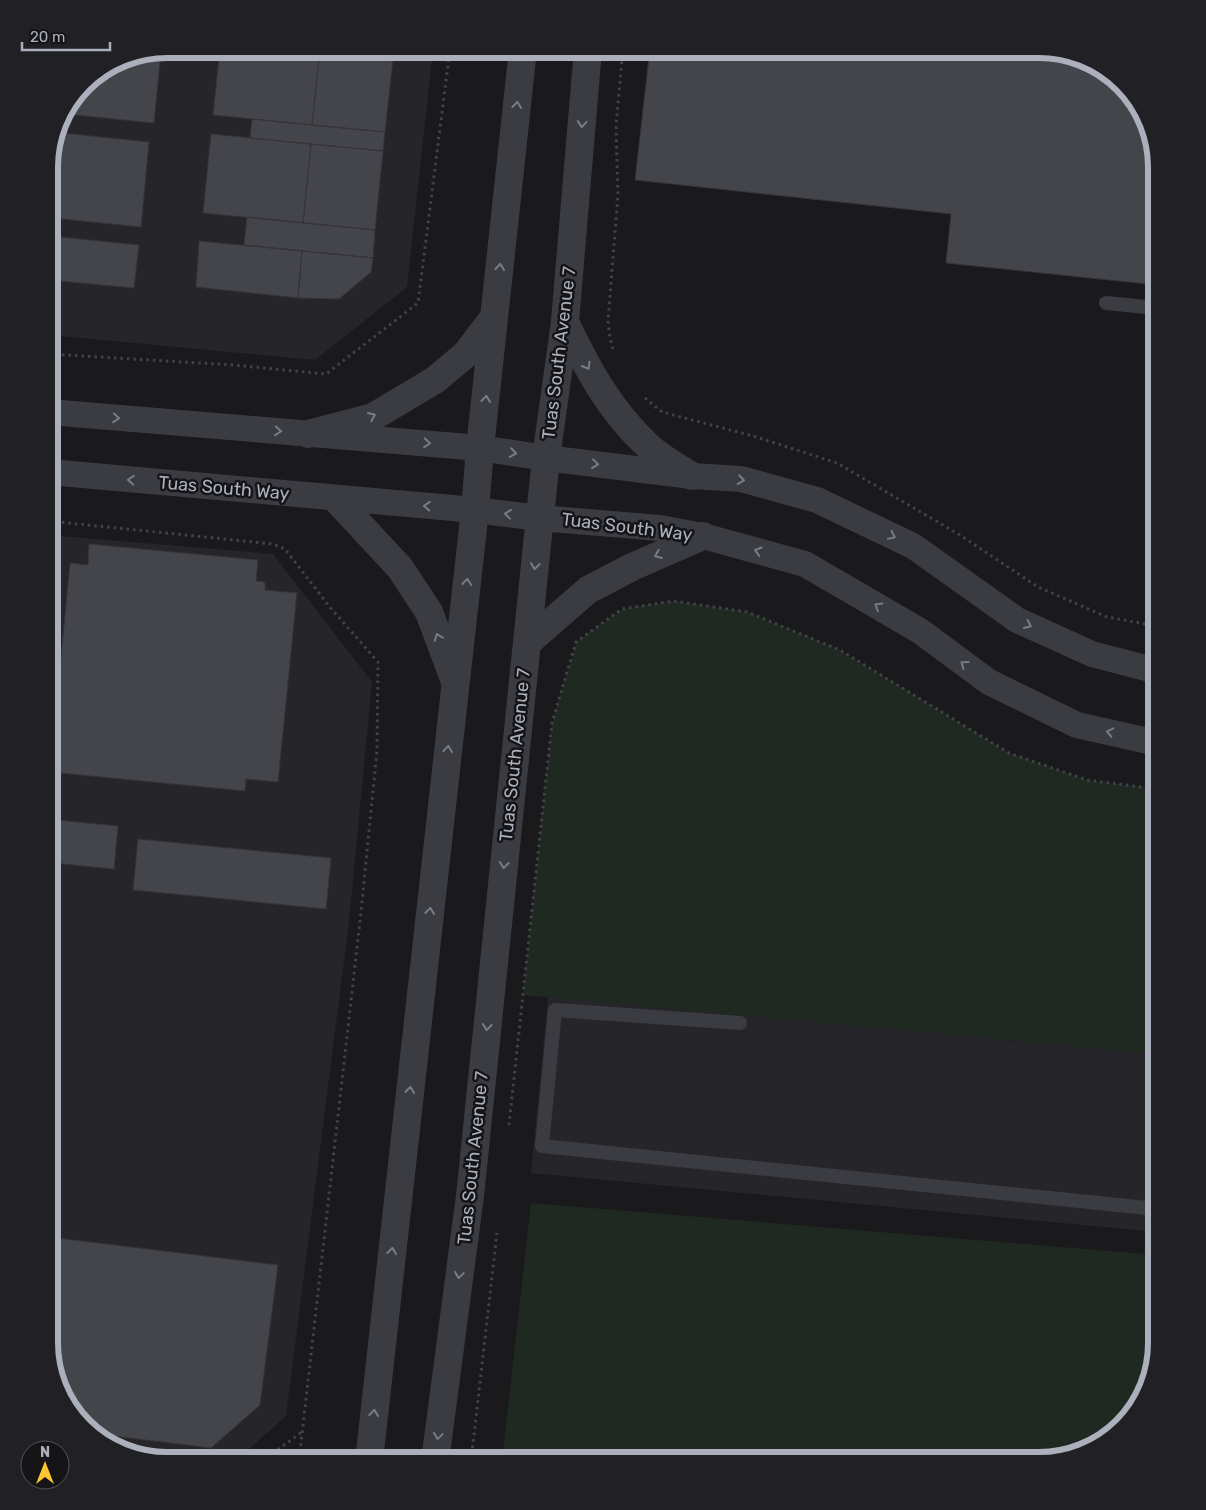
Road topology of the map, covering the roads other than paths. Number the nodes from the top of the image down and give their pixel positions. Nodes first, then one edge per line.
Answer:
1 (522, 58) edge
2 (587, 58) edge
3 (1106, 303) dead end
4 (1148, 307) edge
5 (495, 315) junction
6 (565, 322) junction
7 (58, 413) edge
8 (308, 434) junction
9 (480, 448) junction
10 (546, 458) junction
11 (58, 473) edge
12 (692, 476) junction
13 (336, 498) junction
14 (475, 510) junction
15 (540, 518) junction
16 (703, 536) junction
17 (527, 642) junction
18 (1148, 669) edge
19 (456, 683) junction
20 (1148, 741) edge
21 (740, 1023) dead end
22 (1148, 1208) edge
23 (370, 1452) edge
24 (435, 1452) edge

5 -> 1 street
2 -> 6 street, Tuas South Avenue 7
3 - 4 lane
8 -> 5 street
9 -> 5 street
6 - 10 street, Tuas South Avenue 7
6 -> 12 street
7 -> 8 street
8 -> 9 street
9 -> 10 street
9 - 14 street
10 -> 12 street
10 - 15 street, Tuas South Avenue 7
13 -> 11 street, Tuas South Way
12 -> 18 street
14 -> 13 street, Tuas South Way
19 -> 13 street
15 -> 14 street, Tuas South Way
19 -> 14 street
15 - 16 street, Tuas South Way
15 -> 17 street, Tuas South Avenue 7
16 -> 17 street
20 -> 16 street, Tuas South Way
17 -> 24 street, Tuas South Avenue 7
23 -> 19 street
21 - 22 lane

